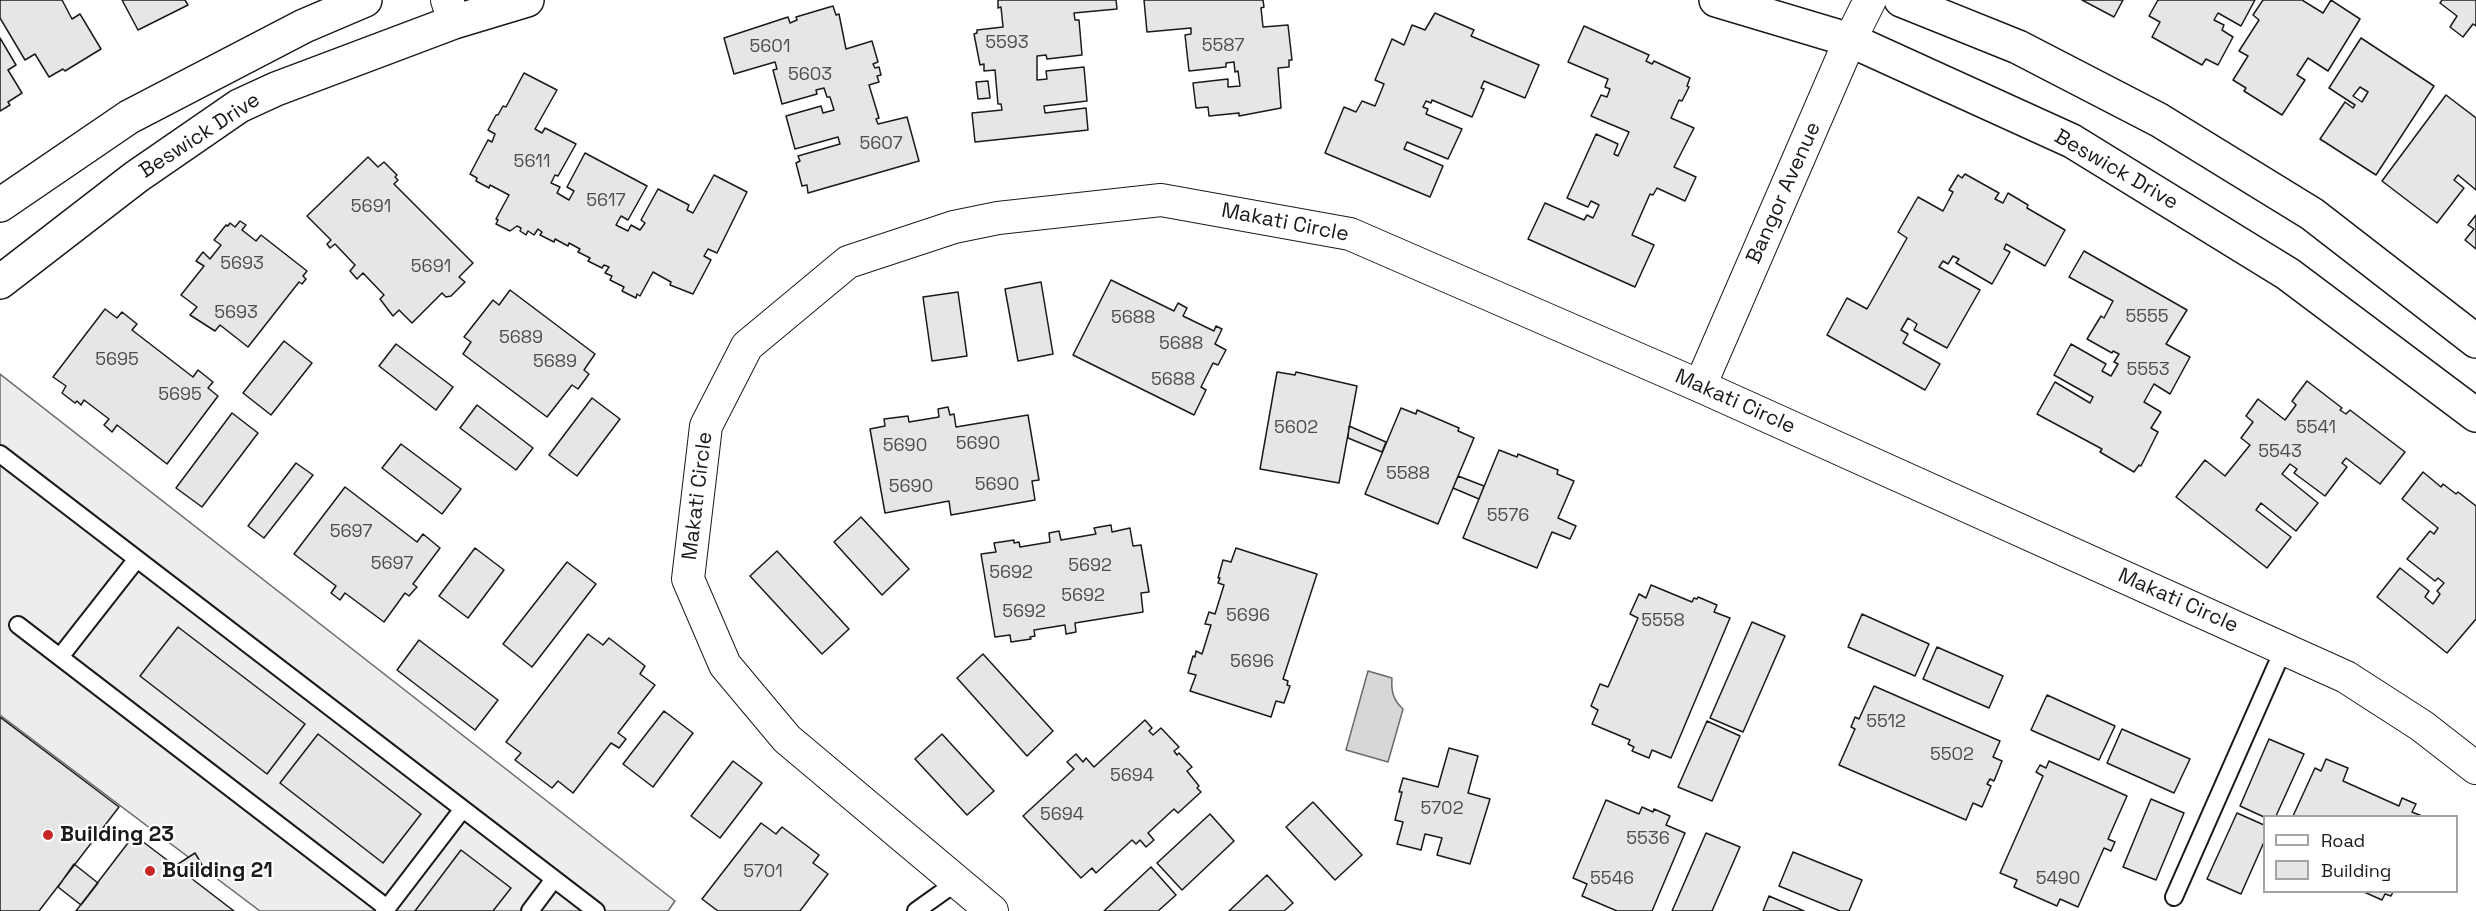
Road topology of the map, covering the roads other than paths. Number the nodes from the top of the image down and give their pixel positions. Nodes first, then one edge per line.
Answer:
1 (365, 0) edge
2 (527, 0) edge
3 (1716, 0) edge
4 (1870, 0) edge
5 (1901, 0) edge
6 (450, 11) edge
7 (1850, 40) junction
8 (0, 205) edge
9 (0, 282) edge
10 (2476, 341) edge
11 (1700, 386) junction
12 (2476, 415) edge
13 (0, 454) edge
14 (136, 560) junction
15 (18, 625) dead end
16 (2283, 648) junction
17 (60, 657) junction
18 (2476, 768) edge
19 (462, 810) junction
20 (554, 879) junction
21 (958, 881) junction
22 (2174, 897) dead end
23 (386, 909) edge
24 (530, 911) edge
25 (596, 911) edge
26 (916, 911) edge
27 (992, 911) edge

1 - 8 street, Beswick Drive
2 - 6 street, Beswick Drive
3 - 7 street, Beswick Drive
4 - 7 street, Bangor Avenue
5 - 10 street
6 - 9 street, Beswick Drive
7 - 11 street, Bangor Avenue
7 - 12 street, Beswick Drive
11 - 16 street, Makati Circle
11 - 21 street, Makati Circle
13 - 14 lane
14 - 17 lane
14 - 19 lane
15 - 17 lane
16 - 18 street, Makati Circle
16 - 22 lane
17 - 23 lane
19 - 20 lane
19 - 23 lane
20 - 24 lane
20 - 25 lane
21 - 26 lane
21 - 27 street, Makati Circle

